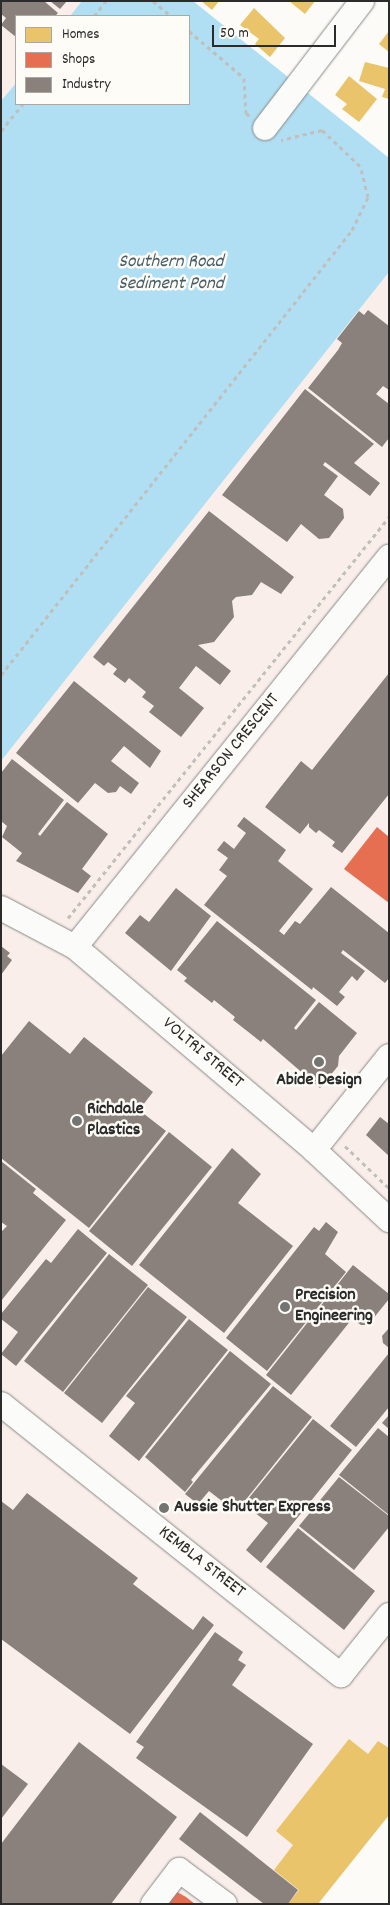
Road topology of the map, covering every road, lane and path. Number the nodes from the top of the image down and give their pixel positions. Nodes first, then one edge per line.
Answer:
1 (106, 1) edge
2 (153, 1) edge
3 (362, 1) edge
4 (95, 15) edge
5 (170, 15) edge
6 (190, 32) edge
7 (22, 105) edge
8 (265, 128) junction
9 (1, 131) edge
10 (389, 517) edge
11 (389, 557) edge
12 (1, 675) edge
13 (1, 908) edge
14 (68, 918) dead end
15 (75, 947) junction
16 (389, 1056) edge
17 (345, 1146) dead end
18 (314, 1150) junction
19 (389, 1188) edge
20 (389, 1220) edge
21 (1, 1404) edge
22 (389, 1615) edge
23 (153, 1904) edge
24 (225, 1904) edge

1 - 4 path
2 - 5 path
3 - 8 street
6 - 8 path
7 - 9 path
8 - 12 path
10 - 14 path
11 - 15 street, SHEARSON CRESCENT
13 - 15 street, VOLTRI STREET
15 - 18 street, VOLTRI STREET
16 - 18 street
17 - 19 path
18 - 20 street, VOLTRI STREET
21 - 22 street, KEMBLA STREET
23 - 24 street

